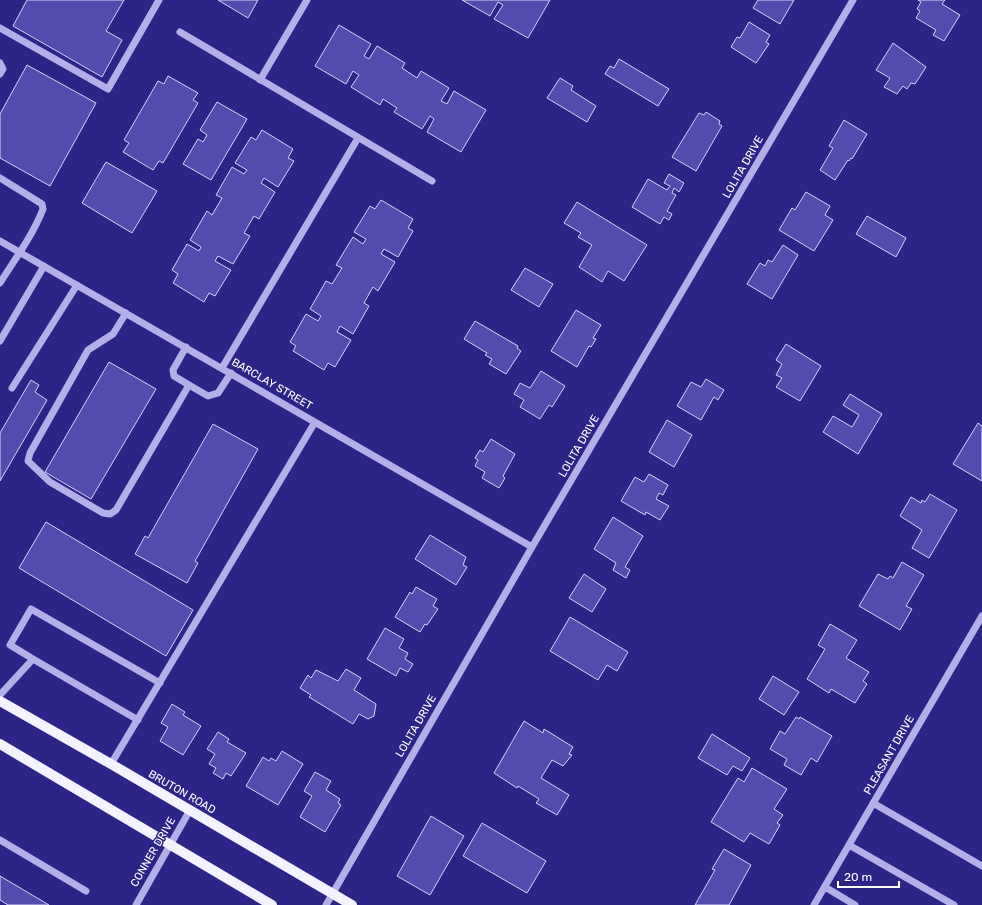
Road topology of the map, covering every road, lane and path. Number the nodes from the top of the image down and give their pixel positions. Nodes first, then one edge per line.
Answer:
1 (159, 0) edge
2 (307, 0) edge
3 (853, 0) edge
4 (0, 28) edge
5 (180, 32) dead end
6 (0, 62) edge
7 (0, 74) edge
8 (260, 80) junction
9 (358, 138) junction
10 (0, 178) edge
11 (432, 181) dead end
12 (0, 241) edge
13 (20, 252) junction
14 (44, 266) junction
15 (0, 283) edge
16 (77, 285) junction
17 (126, 313) junction
18 (0, 341) edge
19 (186, 347) junction
20 (222, 368) junction
21 (231, 373) junction
22 (189, 385) junction
23 (12, 388) dead end
24 (315, 422) junction
25 (532, 547) junction
26 (982, 616) edge
27 (33, 659) junction
28 (160, 683) junction
29 (0, 695) edge
30 (0, 701) edge
31 (138, 720) junction
32 (0, 744) edge
33 (111, 764) junction
34 (873, 803) junction
35 (190, 810) junction
36 (0, 840) edge
37 (170, 845) junction
38 (849, 845) junction
39 (982, 866) edge
40 (825, 887) junction
41 (86, 891) dead end
42 (333, 893) junction
43 (136, 905) edge
44 (272, 905) edge
45 (326, 905) edge
46 (352, 905) edge
47 (814, 905) edge
48 (855, 905) edge
49 (954, 905) edge

1 - 4 street
2 - 8 street
3 - 25 street, LOLITA DRIVE
5 - 8 street
6 - 7 street
8 - 9 street
9 - 11 street
9 - 20 street
10 - 13 street
12 - 13 street, BARCLAY STREET
13 - 14 street, BARCLAY STREET
13 - 15 street
14 - 16 street, BARCLAY STREET
14 - 18 street
16 - 17 street, BARCLAY STREET
16 - 23 street
17 - 19 street, BARCLAY STREET
17 - 22 street
19 - 20 street, BARCLAY STREET
19 - 22 street
20 - 21 street, BARCLAY STREET
21 - 22 street
21 - 24 street, BARCLAY STREET
24 - 25 street, BARCLAY STREET
24 - 28 street
25 - 42 street, LOLITA DRIVE
26 - 34 street, PLEASANT DRIVE
27 - 28 street
27 - 29 street
27 - 31 street
28 - 31 street
30 - 33 main road, BRUTON ROAD
31 - 33 street
32 - 37 main road
33 - 35 main road, BRUTON ROAD
34 - 38 street, PLEASANT DRIVE
34 - 39 street
35 - 37 street, CONNER DRIVE
35 - 42 main road, BRUTON ROAD
36 - 41 street
37 - 43 street, CONNER DRIVE
37 - 44 main road
38 - 40 street, PLEASANT DRIVE
38 - 49 street
40 - 47 street, PLEASANT DRIVE
40 - 48 street
42 - 45 street, LOLITA DRIVE
42 - 46 main road, BRUTON ROAD

